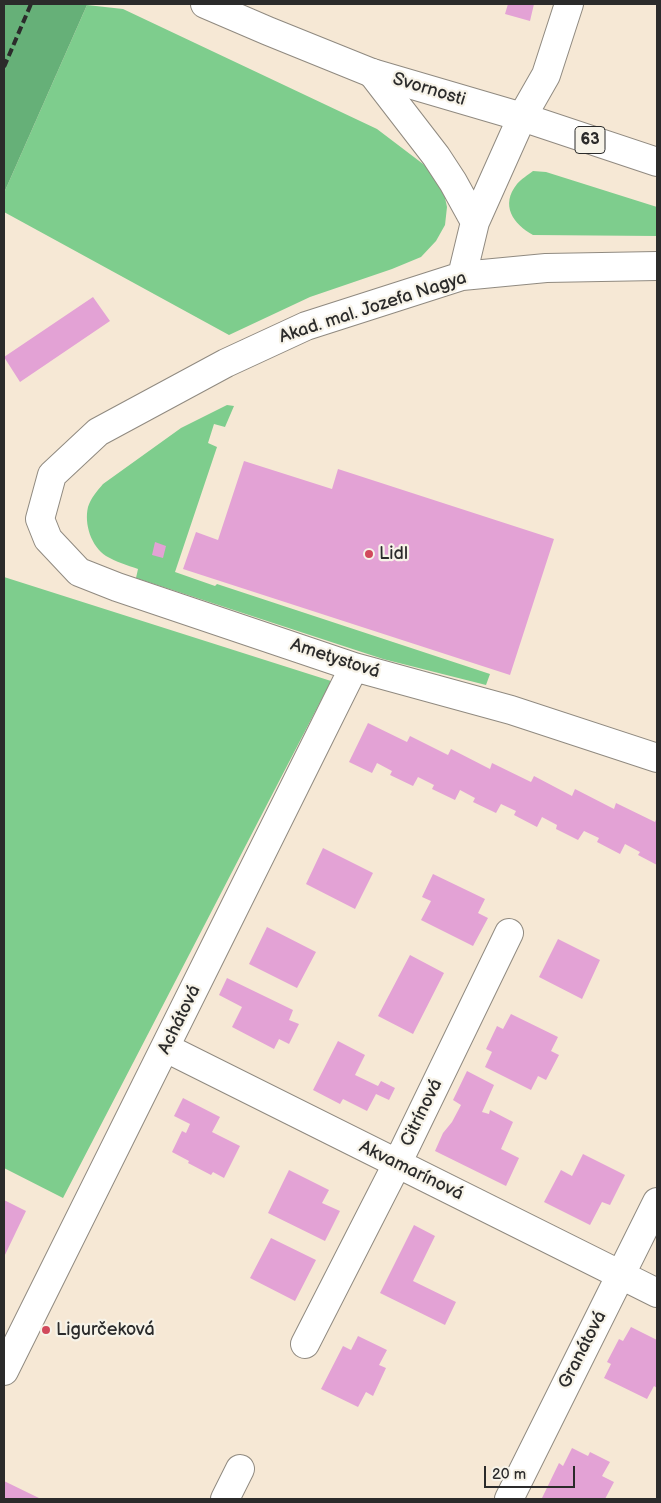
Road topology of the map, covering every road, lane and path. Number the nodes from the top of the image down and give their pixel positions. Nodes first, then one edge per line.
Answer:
1 (205, 4) edge
2 (569, 4) edge
3 (372, 72) junction
4 (522, 117) junction
5 (657, 162) edge
6 (475, 222) junction
7 (657, 266) edge
8 (462, 276) junction
9 (40, 519) joint
10 (354, 667) junction
11 (657, 758) edge
12 (508, 933) dead end
13 (166, 1048) junction
14 (397, 1164) junction
15 (657, 1202) edge
16 (621, 1274) junction
17 (657, 1292) edge
18 (305, 1344) dead end
19 (4, 1371) edge
20 (240, 1469) dead end
21 (225, 1499) edge
22 (509, 1499) edge

1 - 3 street, Svornosti / 63
2 - 4 street
3 - 4 street, Svornosti / 63
3 - 6 street
4 - 5 street, Svornosti / 63
4 - 6 street
6 - 8 street
7 - 8 street, Akad. mal. Jozefa Nagya
8 - 9 street, Akad. mal. Jozefa Nagya
9 - 10 street, Ametystová
10 - 11 street, Ametystová
10 - 13 street, Achátová
12 - 14 street, Citrínová
13 - 14 street, Akvamarínová
13 - 19 street, Achátová
14 - 16 street, Akvamarínová
14 - 18 street, Citrínová
15 - 16 street, Granátová
16 - 17 street, Akvamarínová
16 - 22 street, Granátová
20 - 21 street

